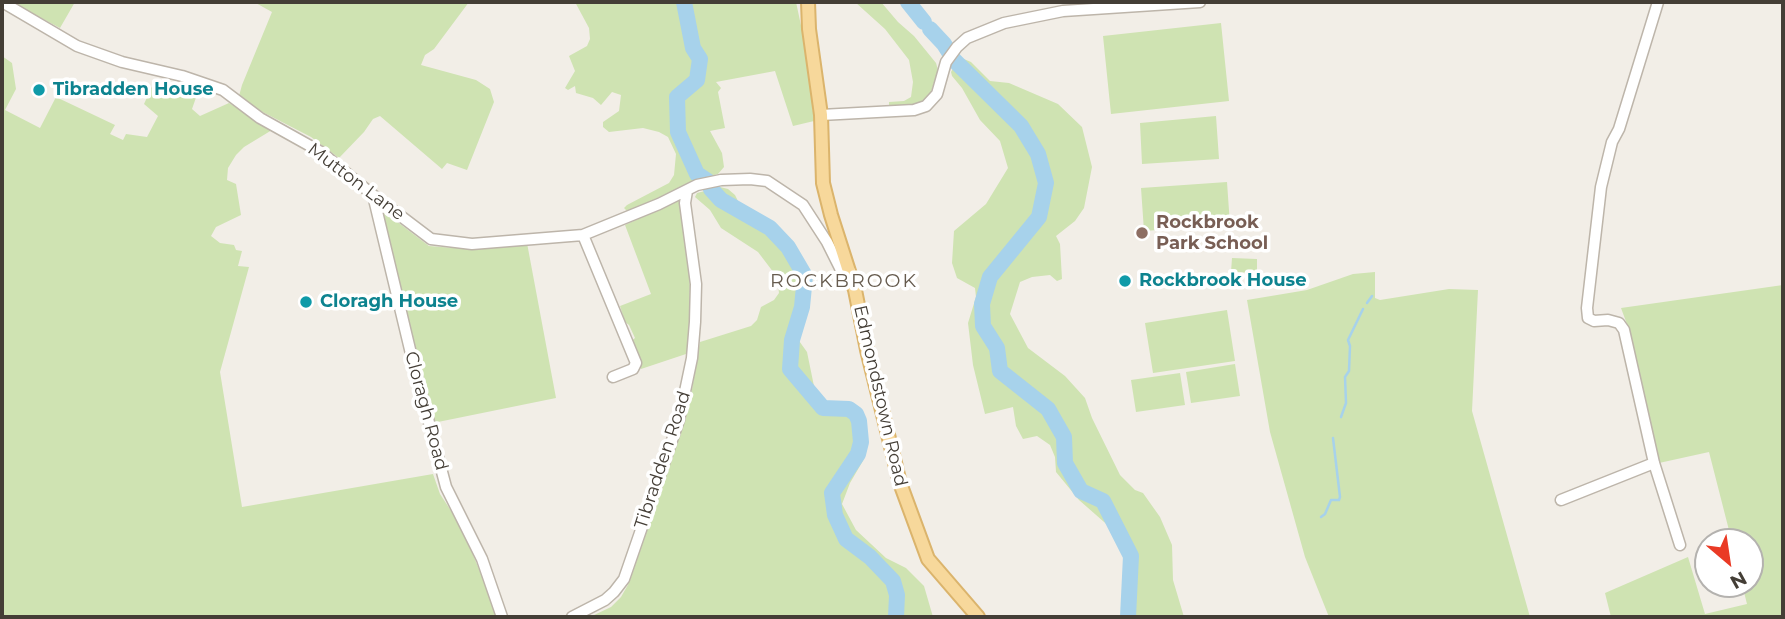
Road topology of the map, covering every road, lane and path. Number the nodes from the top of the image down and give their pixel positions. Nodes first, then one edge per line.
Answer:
1 (2, 2) edge
2 (808, 2) edge
3 (1200, 2) edge
4 (1658, 2) edge
5 (821, 115) junction
6 (687, 191) junction
7 (373, 195) junction
8 (583, 234) junction
9 (850, 271) junction
10 (613, 376) dead end
11 (1654, 463) junction
12 (1561, 500) dead end
13 (1680, 545) dead end
14 (502, 617) edge
15 (572, 617) edge
16 (978, 617) edge

1 - 7 street, Mutton Lane
2 - 5 main road, Edmondstown Road
3 - 5 street
4 - 11 street
5 - 9 main road, Edmondstown Road
6 - 8 street, Mutton Lane
6 - 9 street
6 - 15 street, Tibradden Road
7 - 8 street, Mutton Lane
7 - 14 street, Cloragh Road
8 - 10 street
9 - 16 main road, Edmondstown Road
11 - 12 street
11 - 13 street

